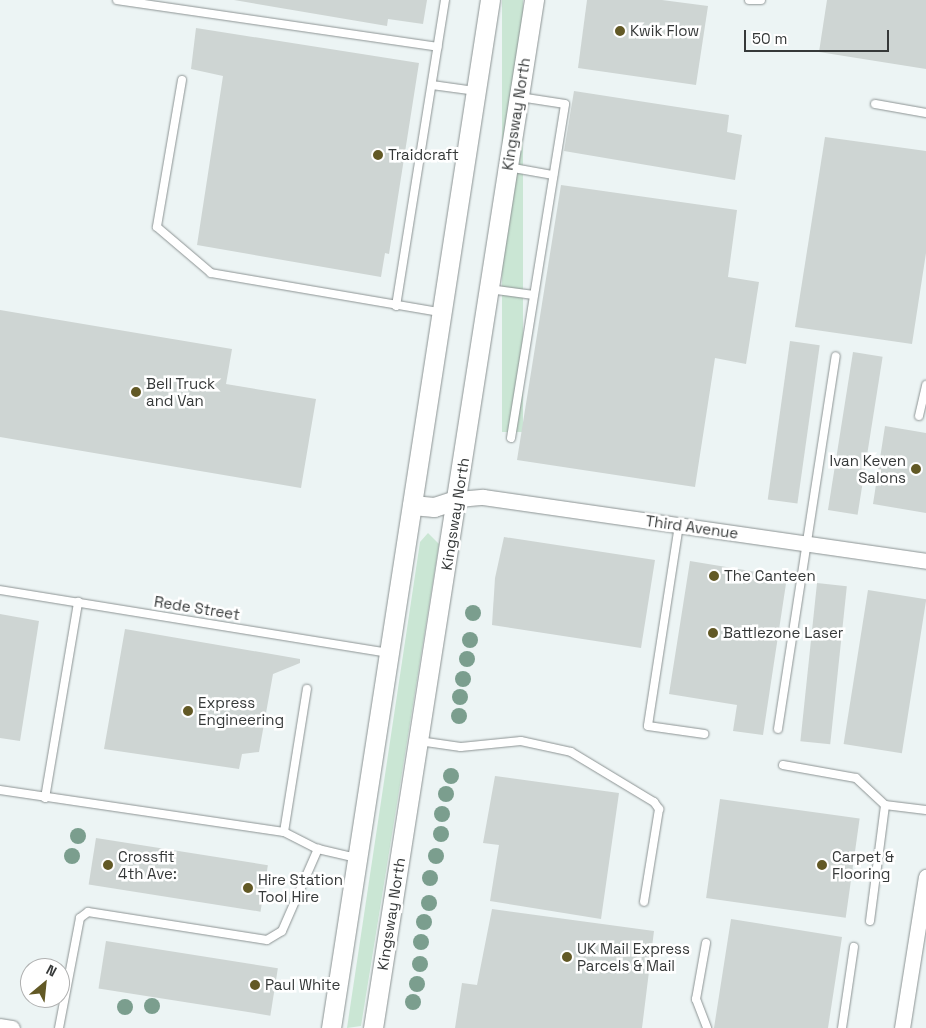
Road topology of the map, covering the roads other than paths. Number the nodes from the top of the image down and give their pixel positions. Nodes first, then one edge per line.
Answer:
1 (117, 0) edge
2 (445, 0) edge
3 (490, 0) edge
4 (534, 0) edge
5 (749, 0) edge
6 (762, 0) edge
7 (438, 46) junction
8 (182, 80) dead end
9 (432, 85) junction
10 (476, 91) junction
11 (519, 97) junction
12 (875, 104) dead end
13 (926, 113) edge
14 (508, 167) junction
15 (553, 175) junction
16 (489, 289) junction
17 (534, 295) junction
18 (396, 306) junction
19 (439, 312) junction
20 (836, 356) dead end
21 (926, 385) edge
22 (919, 416) dead end
23 (511, 438) dead end
24 (458, 500) junction
25 (412, 505) junction
26 (679, 525) junction
27 (807, 544) junction
28 (926, 561) edge
29 (0, 590) edge
30 (78, 602) junction
31 (390, 653) junction
32 (307, 689) dead end
33 (778, 729) dead end
34 (704, 734) dead end
35 (419, 741) junction
36 (782, 765) dead end
37 (0, 790) edge
38 (45, 798) junction
39 (885, 805) junction
40 (926, 810) edge
41 (284, 832) junction
42 (318, 850) junction
43 (358, 858) junction
44 (926, 877) edge
45 (644, 902) dead end
46 (870, 921) dead end
47 (706, 943) dead end
48 (854, 947) dead end
49 (0, 1026) edge
50 (12, 1028) edge
51 (59, 1028) edge
52 (331, 1028) edge
53 (373, 1028) edge
54 (707, 1028) edge
55 (842, 1028) edge
56 (902, 1028) edge

1 - 7 lane
2 - 7 lane
3 - 10 street
4 - 11 street, Kingsway North
5 - 6 lane
7 - 9 lane
8 - 18 lane
9 - 10 lane
9 - 18 lane
10 - 19 street
11 - 14 street, Kingsway North
11 - 15 lane
12 - 13 lane
14 - 15 lane
14 - 16 street, Kingsway North
15 - 17 lane
16 - 17 lane
16 - 24 street, Kingsway North
17 - 23 lane
18 - 19 lane
19 - 25 street
20 - 27 lane
21 - 22 lane
24 - 25 street
24 - 26 street, Third Avenue
24 - 35 street, Kingsway North
25 - 31 street
26 - 27 street, Third Avenue
26 - 34 lane
27 - 28 street, Third Avenue
27 - 33 lane
29 - 30 lane, Rede Street
30 - 31 lane, Rede Street
30 - 38 lane
31 - 43 street
32 - 41 lane
35 - 45 lane
35 - 53 street, Kingsway North
36 - 39 lane
37 - 38 lane
38 - 41 lane
39 - 40 lane
39 - 46 lane
41 - 42 lane
42 - 43 lane
42 - 51 lane
43 - 52 street
44 - 56 street
47 - 54 lane
48 - 55 lane
49 - 50 street

